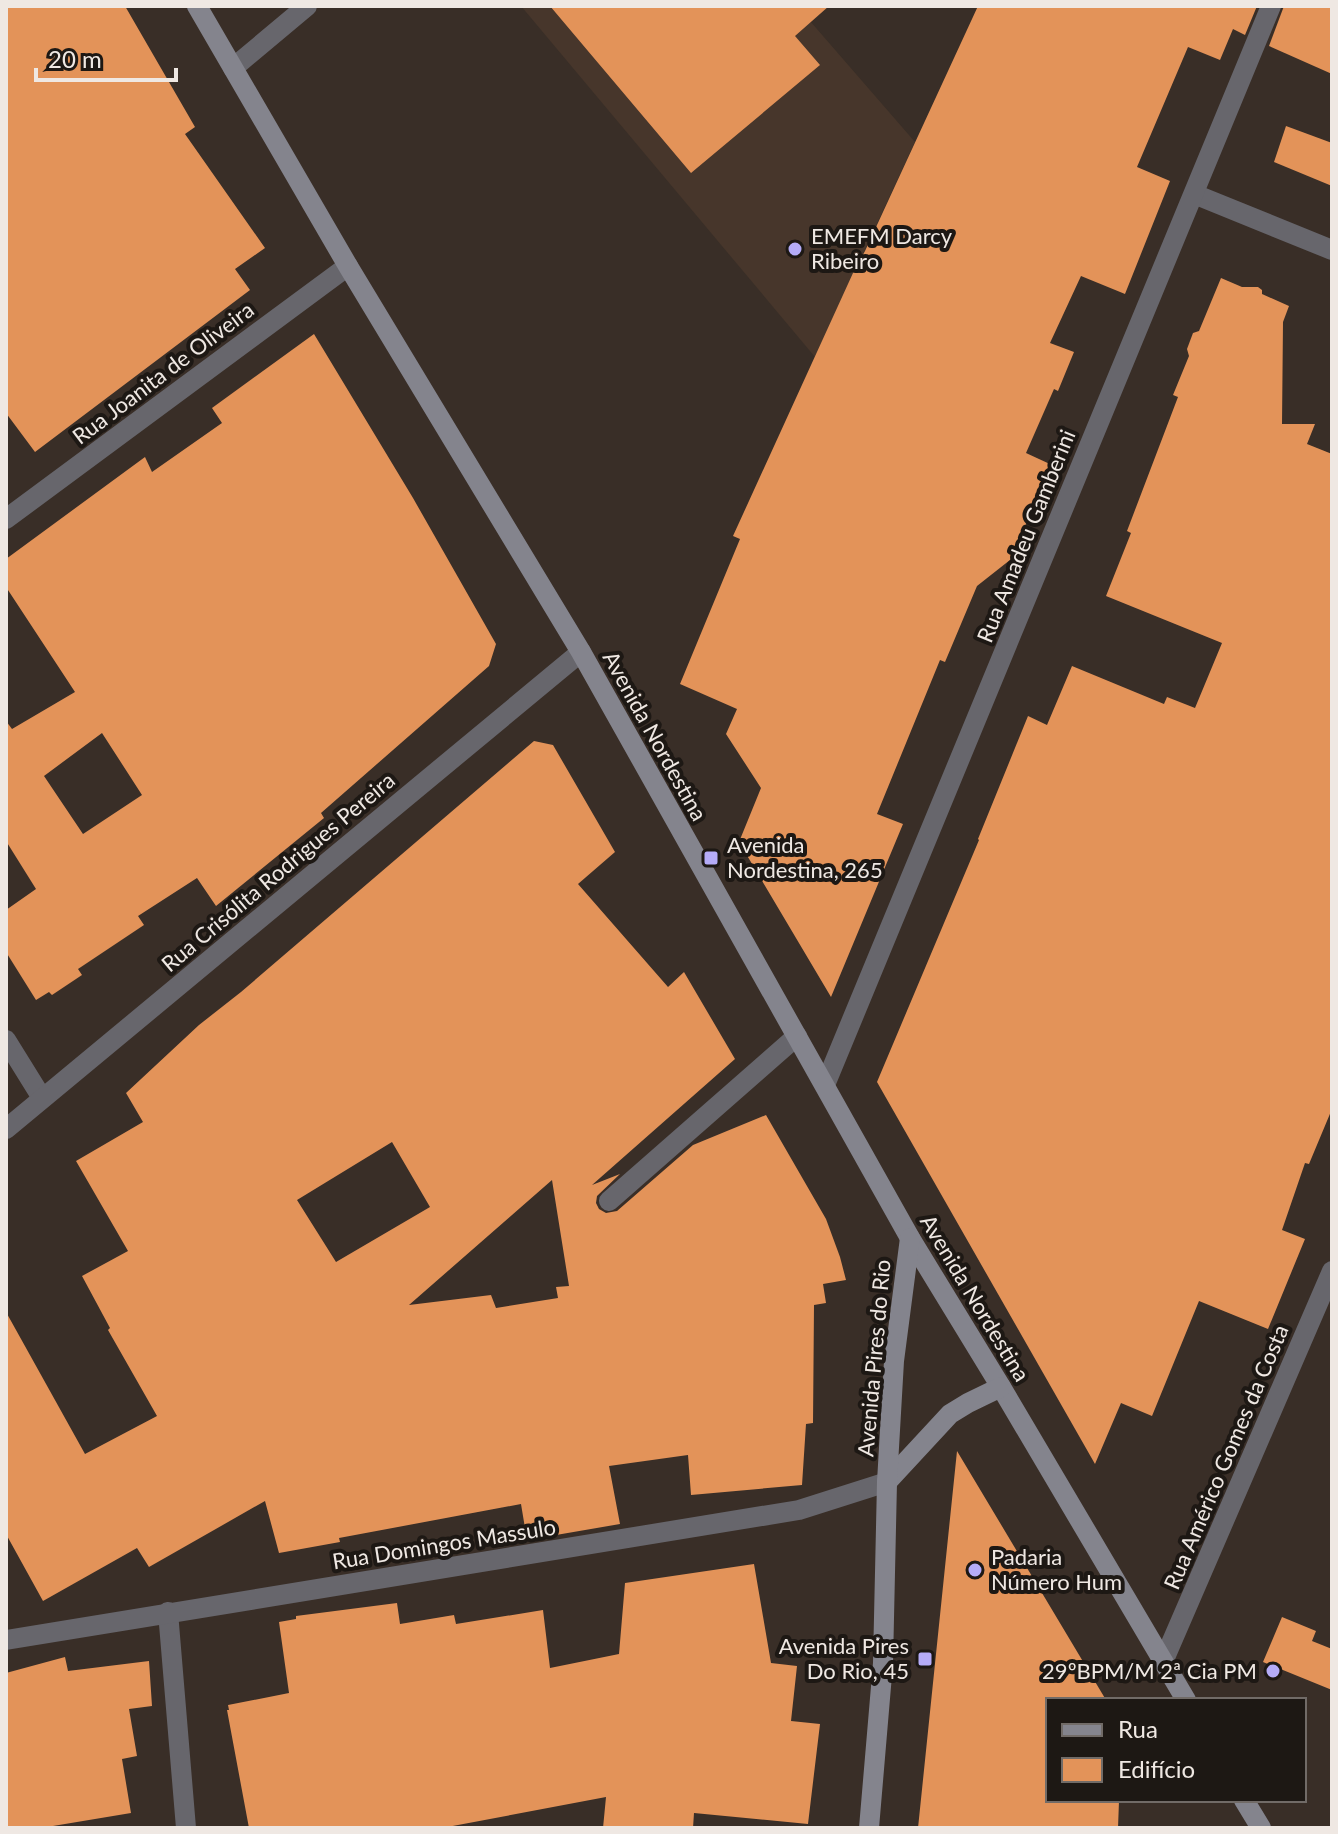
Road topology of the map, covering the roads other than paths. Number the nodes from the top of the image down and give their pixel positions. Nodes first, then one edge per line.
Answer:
1 (197, 6) edge
2 (307, 6) edge
3 (1271, 6) edge
4 (233, 68) junction
5 (1194, 194) junction
6 (1332, 250) edge
7 (348, 266) junction
8 (6, 519) edge
9 (581, 652) junction
10 (797, 1036) junction
11 (6, 1040) edge
12 (825, 1085) junction
13 (42, 1098) junction
14 (6, 1129) edge
15 (609, 1201) dead end
16 (910, 1238) junction
17 (1332, 1271) edge
18 (1001, 1387) junction
19 (887, 1482) junction
20 (168, 1612) junction
21 (6, 1640) edge
22 (1163, 1662) junction
23 (1185, 1698) edge
24 (1245, 1802) edge
25 (186, 1828) edge
26 (869, 1828) edge
27 (1261, 1828) edge

1 - 4 main road, Avenida Nordestina
2 - 4 street
3 - 5 street, Rua Amadeu Gamberini
4 - 7 main road, Avenida Nordestina
5 - 6 street
5 - 12 street, Rua Amadeu Gamberini
7 - 8 street, Rua Joanita de Oliveira
7 - 9 main road, Avenida Nordestina
9 - 10 main road, Avenida Nordestina
9 - 13 street, Rua Crisólita Rodrigues Pereira
10 - 12 main road, Avenida Nordestina
10 - 15 street
11 - 13 street
12 - 16 main road, Avenida Nordestina
13 - 14 street, Rua Crisólita Rodrigues Pereira
16 - 18 main road, Avenida Nordestina
16 - 19 main road, Avenida Pires do Rio
17 - 22 street, Rua Américo Gomes da Costa
18 - 19 main road, Avenida Pires do Rio
18 - 22 main road, Avenida Nordestina
19 - 20 street, Rua Domingos Massulo
19 - 26 main road, Avenida Pires do Rio
20 - 21 street, Rua Domingos Massulo
20 - 25 street
22 - 23 main road, Avenida Nordestina
24 - 27 main road

